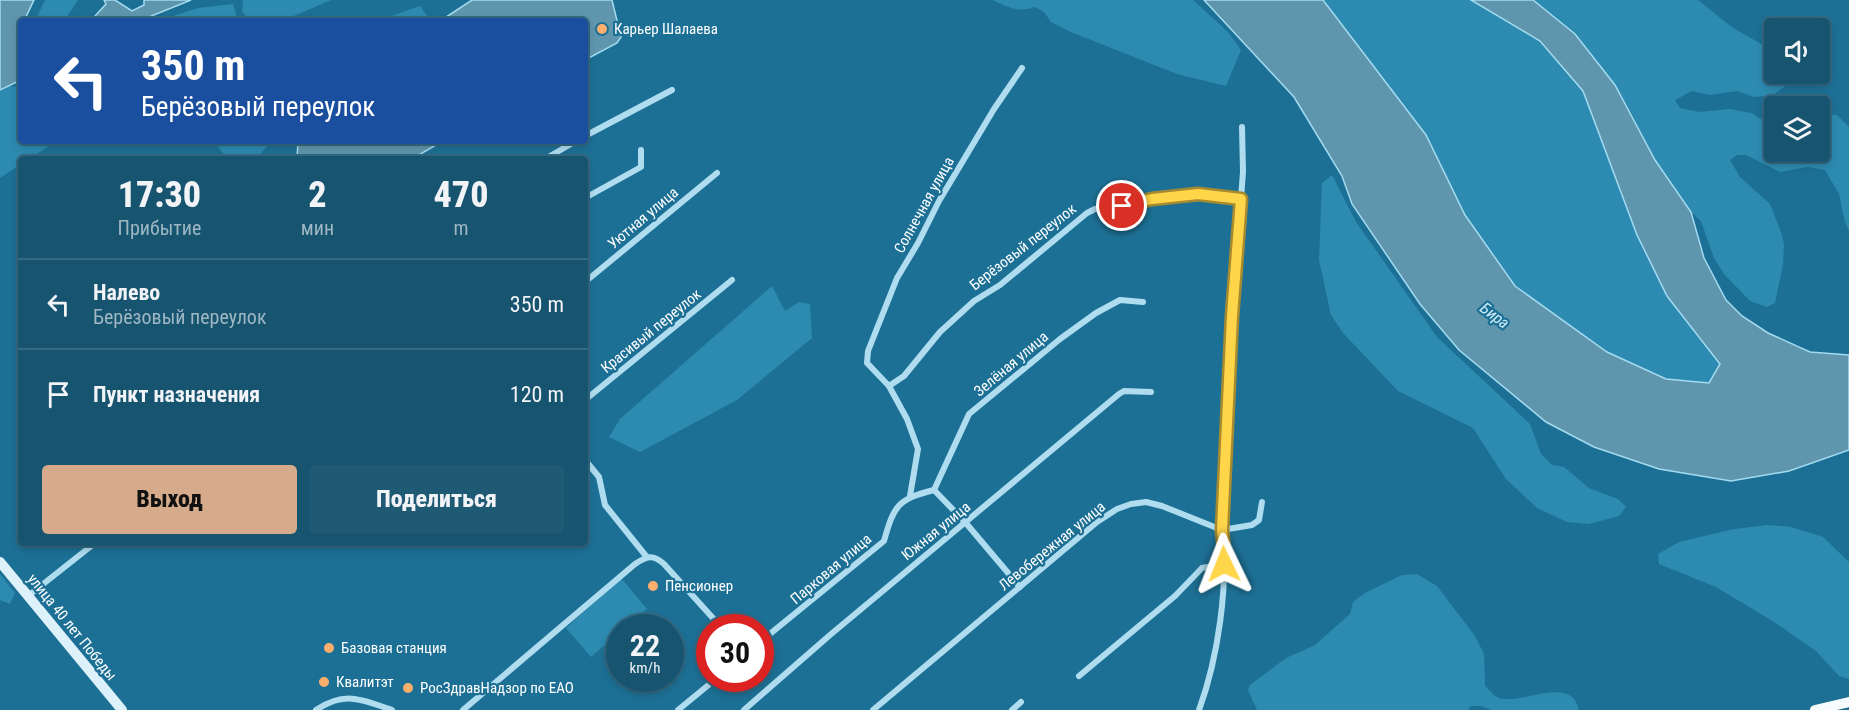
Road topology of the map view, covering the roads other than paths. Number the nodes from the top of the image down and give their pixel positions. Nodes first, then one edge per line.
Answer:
1 (1022, 68) dead end
2 (672, 90) dead end
3 (1242, 127) dead end
4 (588, 134) edge
5 (571, 144) edge
6 (641, 150) dead end
7 (550, 156) edge
8 (717, 173) dead end
9 (588, 196) edge
10 (1241, 199) junction
11 (588, 280) edge
12 (732, 280) dead end
13 (1143, 302) dead end
14 (890, 386) junction
15 (1151, 392) dead end
16 (588, 398) edge
17 (588, 464) edge
18 (934, 490) junction
19 (910, 496) junction
20 (1262, 502) dead end
21 (966, 522) junction
22 (1222, 530) junction
23 (91, 546) edge
24 (646, 556) junction
25 (0, 562) edge
26 (1224, 564) junction
27 (1020, 588) junction
28 (28, 596) junction
29 (709, 614) edge
30 (774, 631) edge
31 (1079, 676) dead end
32 (700, 692) edge
33 (1021, 702) dead end
34 (1849, 702) edge
35 (122, 710) edge
36 (316, 710) edge
37 (392, 710) edge
38 (463, 710) edge
39 (678, 710) edge
40 (744, 710) edge
41 (873, 710) edge
42 (1012, 710) edge
43 (1199, 710) edge
44 (1815, 710) edge

1 - 14 street, Солнечная улица
2 - 4 street
3 - 10 street
5 - 7 street
6 - 9 street
8 - 11 street, Уютная улица
10 - 14 street, Берёзовый переулок
10 - 22 street
12 - 16 street, Красивый переулок
13 - 18 street, Зелёная улица
14 - 19 street
15 - 21 street, Южная улица
17 - 24 street
18 - 19 street
18 - 21 street
19 - 30 street, Парковая улица
20 - 22 street
21 - 27 street
21 - 40 street, Южная улица
22 - 26 street
22 - 27 street, Левобережная улица
23 - 28 street
24 - 29 street
24 - 38 street
25 - 28 main road, улица 40 лет Победы
26 - 31 street
26 - 43 street
27 - 41 street, Левобережная улица
28 - 35 main road, улица 40 лет Победы
32 - 39 street
33 - 42 street
34 - 44 main road
36 - 37 street

